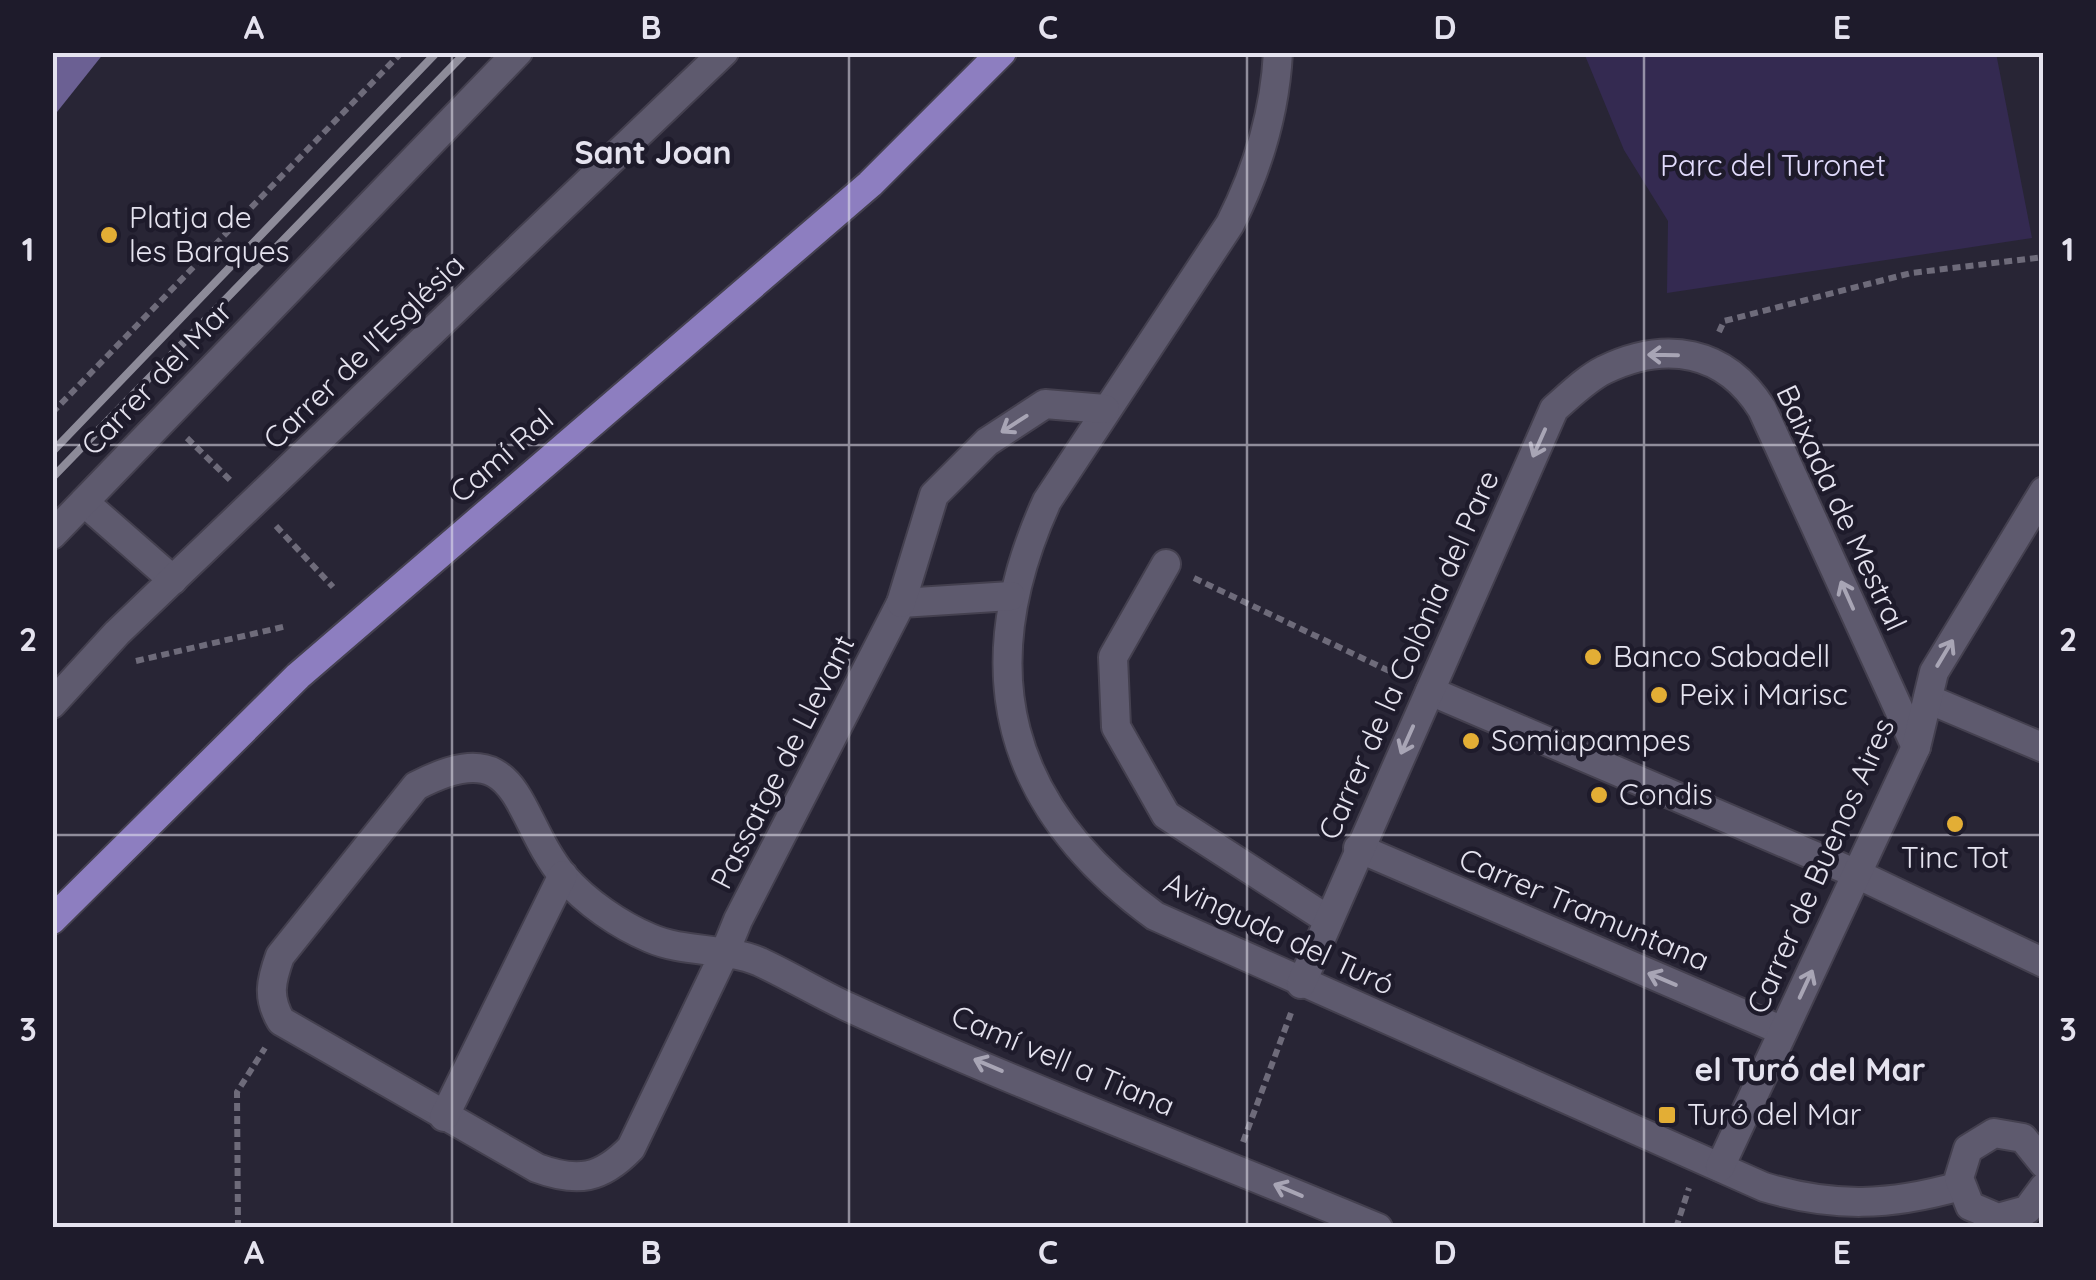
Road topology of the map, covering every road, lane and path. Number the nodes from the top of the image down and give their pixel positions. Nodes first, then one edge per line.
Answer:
1 (402, 52) edge
2 (518, 52) edge
3 (724, 52) edge
4 (1002, 52) edge
5 (1278, 52) edge
6 (2044, 257) edge
7 (1708, 362) junction
8 (1601, 372) joint
9 (1105, 410) junction
10 (52, 413) edge
11 (164, 416) junction
12 (2044, 491) edge
13 (84, 502) junction
14 (254, 502) junction
15 (52, 535) edge
16 (1166, 564) joint
17 (173, 580) junction
18 (334, 587) dead end
19 (1011, 596) junction
20 (901, 603) junction
21 (287, 626) dead end
22 (81, 673) junction
23 (1430, 690) junction
24 (1928, 698) junction
25 (52, 704) edge
26 (1916, 747) junction
27 (2044, 748) edge
28 (1358, 848) junction
29 (1856, 874) junction
30 (563, 875) junction
31 (1327, 919) junction
32 (52, 920) edge
33 (725, 952) junction
34 (2044, 963) edge
35 (1302, 984) junction
36 (281, 1021) junction
37 (1783, 1031) junction
38 (444, 1117) junction
39 (2041, 1150) edge
40 (1233, 1167) junction
41 (1720, 1167) junction
42 (1960, 1186) junction
43 (2044, 1187) edge
44 (2015, 1222) edge
45 (238, 1228) edge
46 (1378, 1228) edge

1 - 10 path
2 - 11 street, Carrer del Mar
3 - 14 street, Carrer de l'Església
4 - 32 main road, Camí Ral
5 - 9 street, Avinguda del Turó
6 - 7 path
7 -> 8 street, Baixada de Mestral
26 -> 7 street, Baixada de Mestral
8 -> 23 street, Carrer de la Colònia del Pare
9 - 19 street, Avinguda del Turó
9 -> 20 street, Passatge de Llevant
11 - 13 street, Carrer del Mar
11 - 14 path
24 -> 12 street, Carrer de Buenos Aires
13 - 15 street, Carrer del Mar
13 - 17 street
14 - 17 street, Carrer de l'Església
14 - 18 path
16 - 23 path
16 - 31 street
17 - 22 street, Carrer de l'Església
19 - 20 street
19 - 35 street, Avinguda del Turó
20 - 33 street, Passatge de Llevant
21 - 22 path
22 - 25 street, Carrer de l'Església
23 -> 28 street, Carrer de la Colònia del Pare
23 - 29 street
24 - 26 street, Carrer de Buenos Aires
24 - 27 street
26 - 29 street, Carrer de Buenos Aires
28 - 31 street, Carrer de la Colònia del Pare
37 -> 28 street, Carrer Tramuntana
29 - 34 street
37 -> 29 street, Carrer de Buenos Aires
30 - 33 street
30 - 36 street
30 - 38 street
31 - 35 street, Carrer de la Colònia del Pare
33 - 38 street, Passatge de Llevant
40 -> 33 street, Camí vell a Tiana
35 - 40 path
35 - 41 street, Avinguda del Turó
36 - 38 street, Passatge de Llevant
36 - 45 path
37 - 41 street, Carrer de Buenos Aires
39 - 42 street
46 -> 40 street, Camí vell a Tiana
41 - 42 street, Avinguda del Turó
42 - 44 street
43 - 44 street

